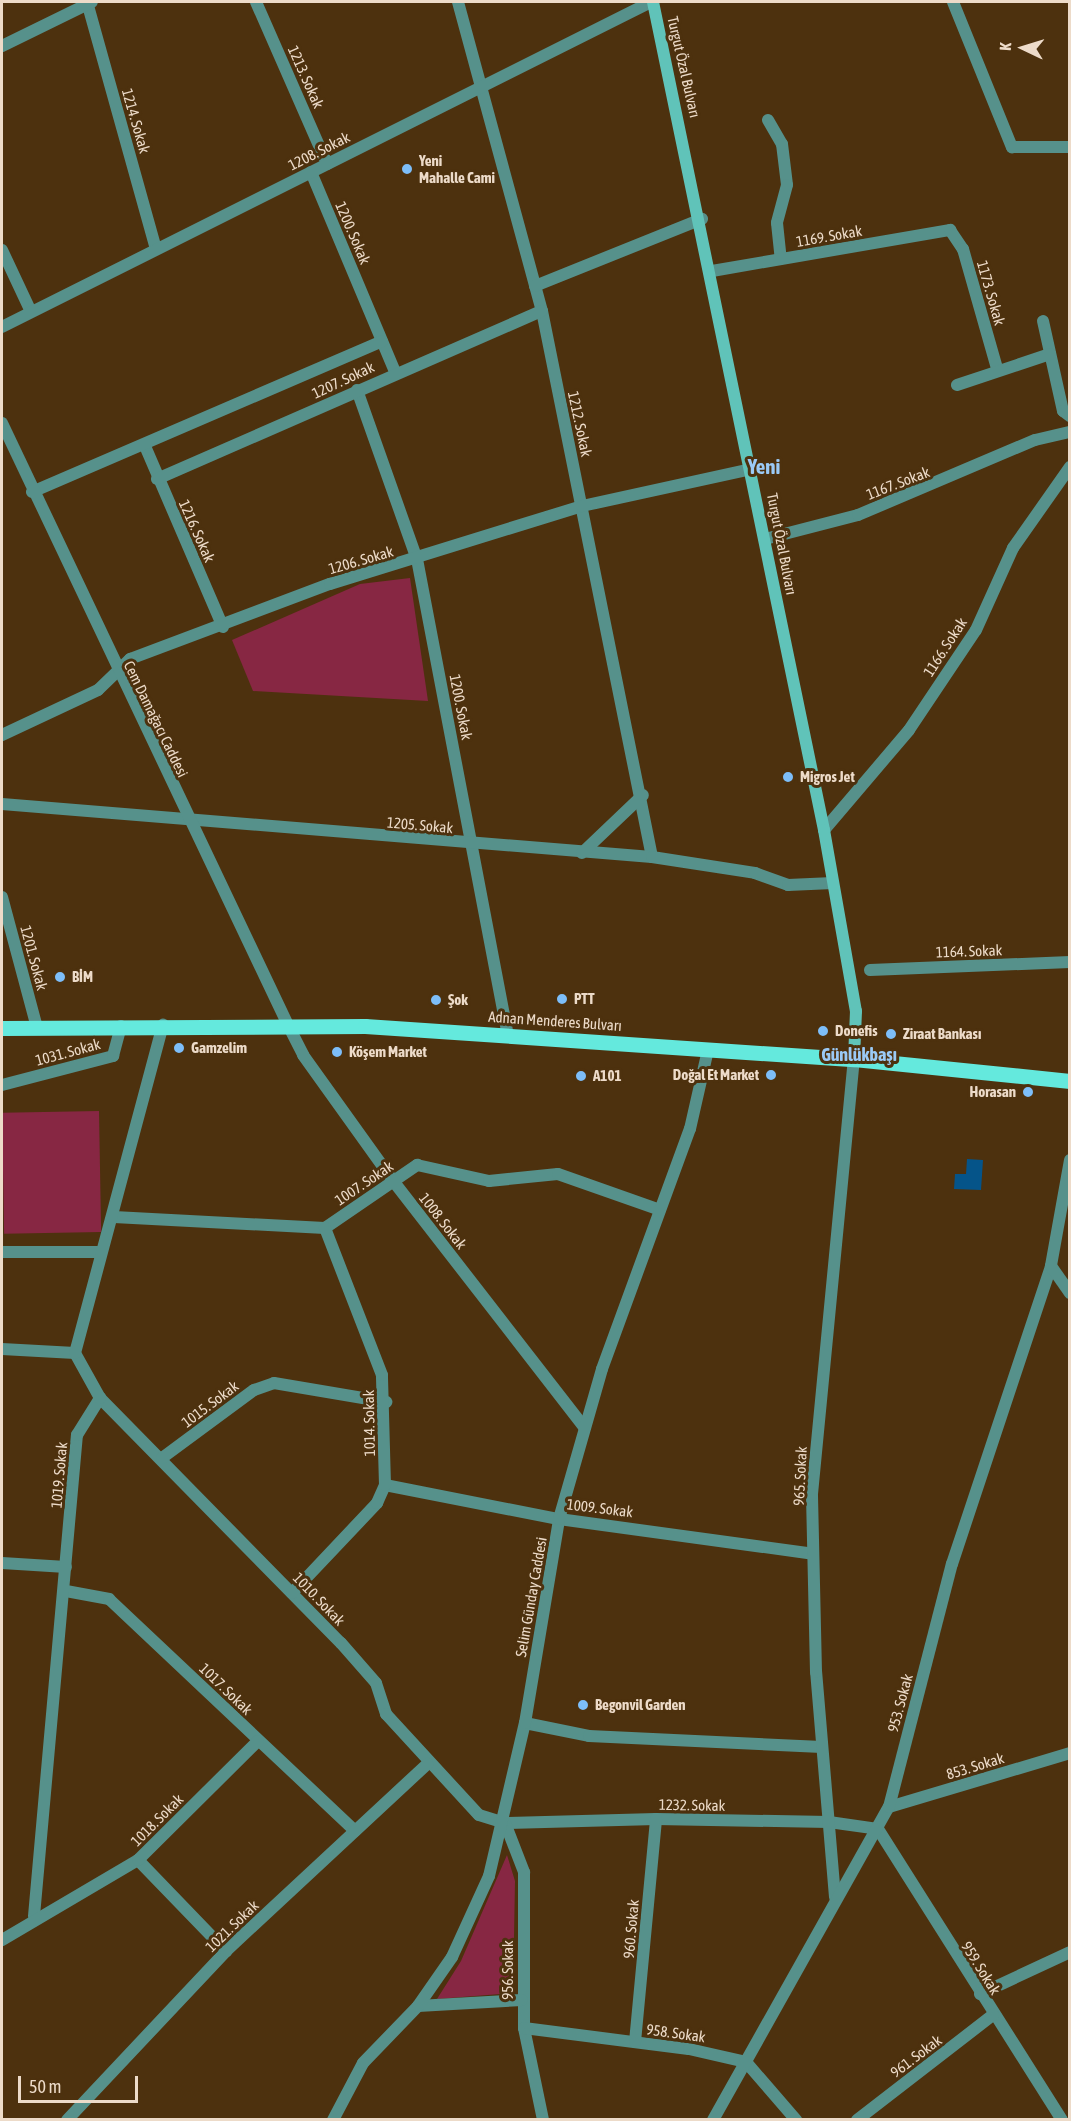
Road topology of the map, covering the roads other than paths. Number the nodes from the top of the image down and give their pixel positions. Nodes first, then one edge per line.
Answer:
1 (89, 2) edge
2 (256, 2) edge
3 (458, 2) edge
4 (652, 2) edge
5 (953, 2) edge
6 (2, 46) edge
7 (480, 83) junction
8 (768, 120) dead end
9 (1070, 147) edge
10 (327, 164) junction
11 (310, 172) junction
12 (702, 219) junction
13 (951, 230) joint
14 (156, 249) junction
15 (2, 250) edge
16 (781, 259) junction
17 (711, 271) junction
18 (535, 286) junction
19 (542, 311) junction
20 (32, 312) junction
21 (1042, 321) dead end
22 (2, 327) edge
23 (382, 340) junction
24 (1050, 354) junction
25 (997, 368) junction
26 (395, 372) junction
27 (957, 385) dead end
28 (357, 390) junction
29 (1070, 416) edge
30 (2, 423) edge
31 (1070, 432) edge
32 (145, 446) junction
33 (1070, 467) edge
34 (752, 469) junction
35 (158, 479) junction
36 (32, 492) junction
37 (582, 506) junction
38 (765, 539) junction
39 (417, 559) junction
40 (223, 627) junction
41 (116, 671) junction
42 (2, 735) edge
43 (643, 795) junction
44 (2, 804) edge
45 (188, 819) junction
46 (824, 830) junction
47 (472, 844) junction
48 (582, 853) junction
49 (652, 857) junction
50 (833, 883) junction
51 (2, 897) edge
52 (1070, 962) edge
53 (870, 970) dead end
54 (163, 1025) junction
55 (288, 1025) junction
56 (121, 1026) junction
57 (2, 1028) edge
58 (37, 1028) junction
59 (508, 1036) junction
60 (708, 1050) junction
61 (854, 1059) junction
62 (1070, 1081) edge
63 (2, 1085) edge
64 (1070, 1160) edge
65 (394, 1182) junction
66 (660, 1210) junction
67 (114, 1217) junction
68 (325, 1228) junction
69 (2, 1252) edge
70 (101, 1252) junction
71 (1051, 1266) junction
72 (1070, 1293) edge
73 (2, 1348) edge
74 (75, 1353) junction
75 (100, 1398) junction
76 (386, 1402) junction
77 (585, 1428) junction
78 (162, 1458) junction
79 (385, 1485) junction
80 (560, 1519) junction
81 (813, 1554) junction
82 (2, 1563) edge
83 (66, 1567) junction
84 (66, 1591) junction
85 (292, 1593) junction
86 (525, 1723) junction
87 (258, 1741) junction
88 (822, 1747) junction
89 (1070, 1753) edge
90 (427, 1764) junction
91 (889, 1807) junction
92 (656, 1819) junction
93 (505, 1822) junction
94 (829, 1822) junction
95 (878, 1829) junction
96 (355, 1831) junction
97 (138, 1860) junction
98 (835, 1897) junction
99 (34, 1916) junction
100 (2, 1940) edge
101 (226, 1951) junction
102 (1070, 1952) edge
103 (980, 1994) junction
104 (522, 2000) junction
105 (418, 2006) junction
106 (993, 2015) junction
107 (524, 2028) junction
108 (635, 2042) junction
109 (746, 2062) junction
110 (67, 2120) edge
111 (333, 2120) edge
112 (543, 2120) edge
113 (713, 2120) edge
114 (796, 2120) edge
115 (857, 2120) edge
116 (1062, 2120) edge

1 - 6 street
1 - 14 street, 1214. Sokak
2 - 10 street, 1213. Sokak
3 - 7 street, 1212. Sokak
4 - 7 street, 1208. Sokak
4 - 12 main road, Turgut Özal Bulvarı
5 - 9 street
7 - 10 street, 1208. Sokak
7 - 18 street, 1212. Sokak
8 - 16 street
10 - 11 street, 1208. Sokak
11 - 14 street, 1208. Sokak
11 - 23 street, 1200. Sokak
12 - 17 main road, Turgut Özal Bulvarı
12 - 18 street
13 - 16 street, 1169. Sokak
13 - 25 street, 1173. Sokak
14 - 20 street, 1208. Sokak
15 - 20 street
16 - 17 street, 1169. Sokak
17 - 34 main road, Turgut Özal Bulvarı
18 - 19 street, 1212. Sokak
19 - 26 street, 1207. Sokak
19 - 37 street, 1212. Sokak
20 - 22 street, 1208. Sokak
21 - 24 street
23 - 26 street, 1200. Sokak
23 - 32 street, 1207. Sokak
24 - 25 street
24 - 29 street
25 - 27 street
26 - 28 street, 1207. Sokak
28 - 35 street, 1207. Sokak
28 - 39 street, 1200. Sokak
30 - 36 street, Cem Damağacı Caddesi
31 - 38 street, 1167. Sokak
32 - 35 street, 1216. Sokak
32 - 36 street, 1207. Sokak
33 - 46 street, 1166. Sokak
34 - 37 street, 1206. Sokak
34 - 38 main road, Turgut Özal Bulvarı
35 - 40 street, 1216. Sokak
36 - 41 street, Cem Damağacı Caddesi
37 - 39 street, 1206. Sokak
37 - 43 street, 1212. Sokak
38 - 46 main road, Turgut Özal Bulvarı
39 - 40 street, 1206. Sokak
39 - 47 street, 1200. Sokak
40 - 41 street, 1206. Sokak
41 - 42 street, 1206. Sokak
41 - 45 street, Cem Damağacı Caddesi
43 - 48 street
43 - 49 street, 1212. Sokak
44 - 45 street, 1205. Sokak
45 - 47 street, 1205. Sokak
45 - 55 street, Cem Damağacı Caddesi
46 - 50 main road, Turgut Özal Bulvarı
47 - 48 street, 1205. Sokak
47 - 59 street, 1200. Sokak
48 - 49 street, 1205. Sokak
49 - 50 street, 1205. Sokak
50 - 61 main road, Turgut Özal Bulvarı
51 - 58 street, 1201. Sokak
52 - 53 street, 1164. Sokak
54 - 55 main road, Adnan Menderes Bulvarı
54 - 56 main road, Adnan Menderes Bulvarı
54 - 67 street
55 - 59 main road, Adnan Menderes Bulvarı
55 - 65 street, 1008. Sokak
56 - 58 main road, Adnan Menderes Bulvarı
56 - 63 street, 1031. Sokak
57 - 58 main road, Adnan Menderes Bulvarı
59 - 60 main road, Adnan Menderes Bulvarı
60 - 61 main road, Adnan Menderes Bulvarı
60 - 66 street, Selim Günday Caddesi
61 - 62 main road, Adnan Menderes Bulvarı
61 - 81 street, 965. Sokak
64 - 71 street, 953. Sokak
65 - 66 street, 1007. Sokak
65 - 68 street, 1007. Sokak
65 - 77 street, 1008. Sokak
66 - 77 street, Selim Günday Caddesi
67 - 68 street
67 - 70 street
68 - 76 street, 1014. Sokak
69 - 70 street
70 - 74 street
71 - 72 street
71 - 91 street, 953. Sokak
73 - 74 street
74 - 75 street
75 - 78 street, 1010. Sokak
75 - 83 street, 1019. Sokak
76 - 78 street, 1015. Sokak
76 - 79 street, 1014. Sokak
77 - 80 street, Selim Günday Caddesi
78 - 85 street, 1010. Sokak
79 - 80 street, 1009. Sokak
79 - 85 street, 1014. Sokak
80 - 81 street, 1009. Sokak
80 - 86 street, Selim Günday Caddesi
81 - 88 street, 965. Sokak
82 - 83 street
83 - 84 street, 1019. Sokak
84 - 87 street, 1017. Sokak
84 - 99 street, 1019. Sokak
85 - 90 street, 1010. Sokak
86 - 88 street
86 - 93 street, Selim Günday Caddesi
87 - 96 street, 1017. Sokak
87 - 97 street, 1018. Sokak
88 - 94 street, 965. Sokak
89 - 91 street, 853. Sokak
90 - 93 street, 1010. Sokak
90 - 96 street, 1021. Sokak
91 - 95 street, 953. Sokak
92 - 93 street, 1232. Sokak
92 - 94 street, 1232. Sokak
92 - 108 street, 960. Sokak
93 - 104 street, 956. Sokak
93 - 105 street, Selim Günday Caddesi
94 - 95 street, 1232. Sokak
94 - 98 street, 965. Sokak
95 - 98 street, 953. Sokak
95 - 103 street, 959. Sokak
96 - 101 street, 1021. Sokak
97 - 99 street, 1018. Sokak
97 - 101 street
98 - 109 street, 953. Sokak
99 - 100 street, 1018. Sokak
101 - 110 street, 1021. Sokak
102 - 103 street
103 - 106 street, 959. Sokak
104 - 105 street
104 - 107 street, 956. Sokak
105 - 111 street, Selim Günday Caddesi
106 - 115 street, 961. Sokak
106 - 116 street, 959. Sokak
107 - 108 street, 958. Sokak
107 - 112 street, 956. Sokak
108 - 109 street, 958. Sokak
109 - 113 street, 953. Sokak
109 - 114 street

